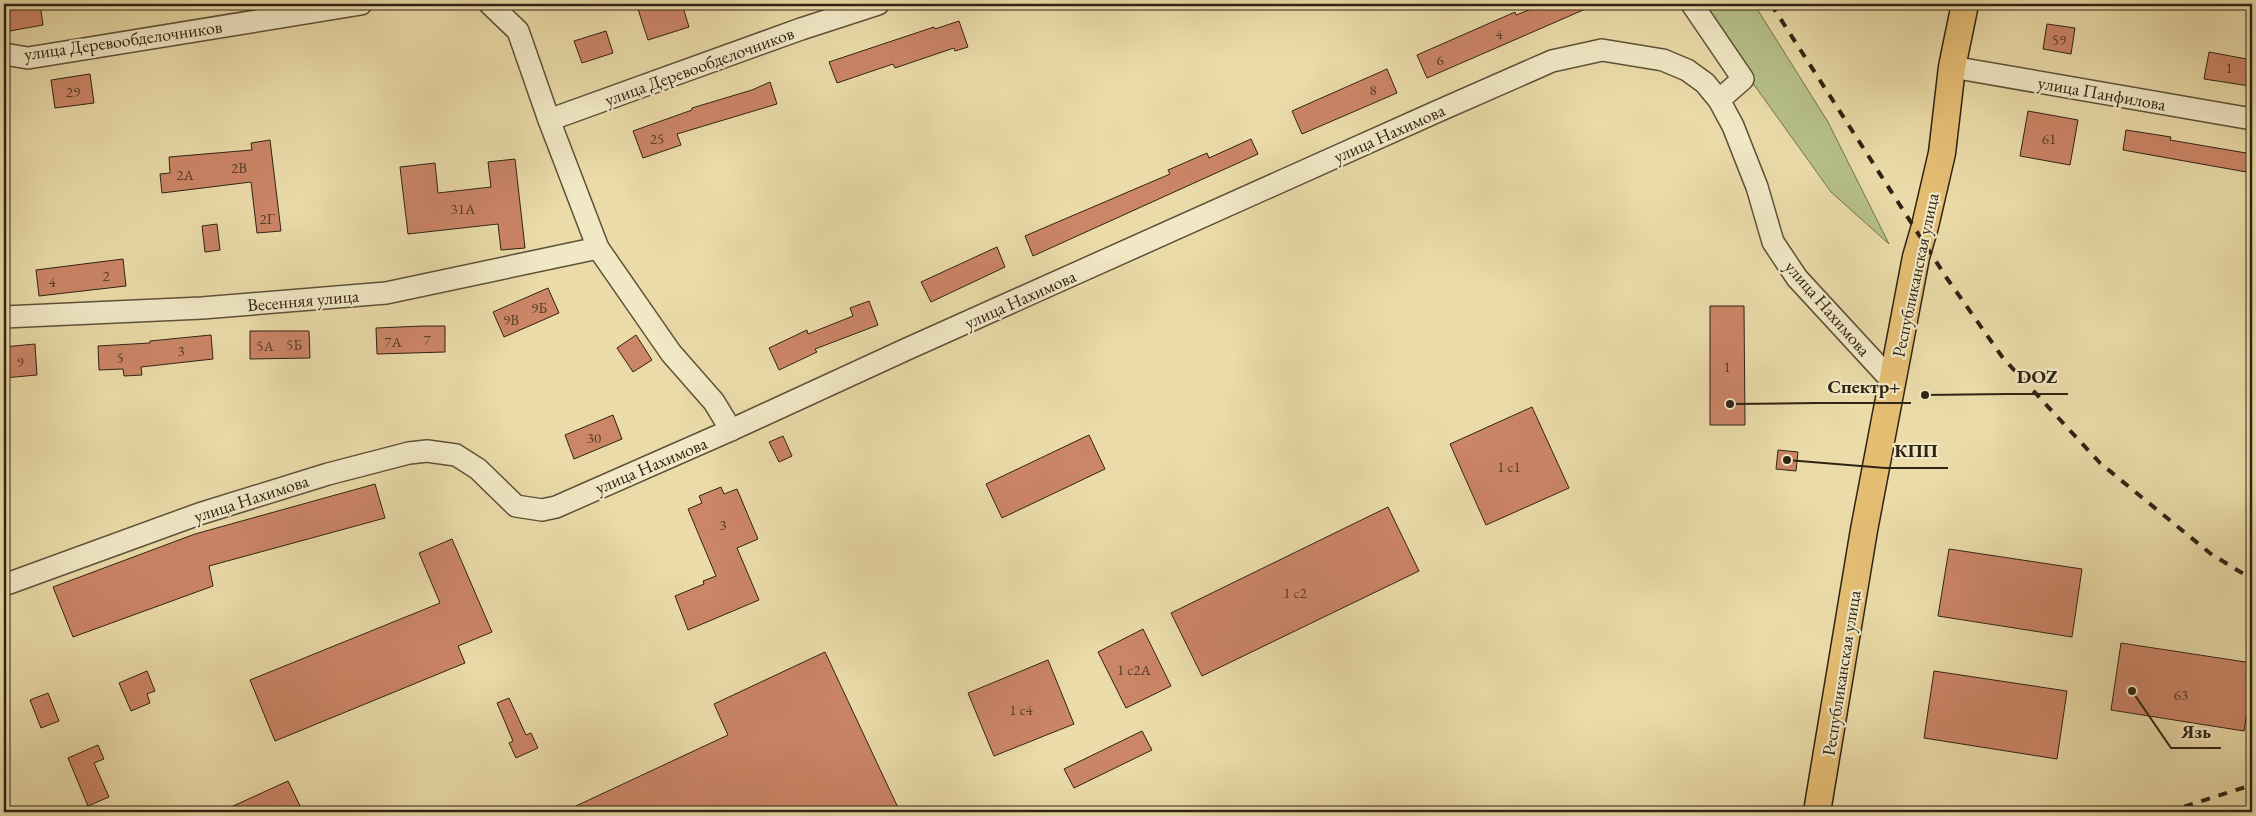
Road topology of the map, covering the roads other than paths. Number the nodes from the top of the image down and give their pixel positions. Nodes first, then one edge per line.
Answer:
1 (362, 4) edge
2 (490, 4) edge
3 (878, 4) edge
4 (1692, 4) edge
5 (1965, 4) edge
6 (4, 54) edge
7 (1952, 66) junction
8 (1719, 100) junction
9 (2252, 119) edge
10 (549, 120) junction
11 (598, 248) junction
12 (4, 317) edge
13 (1892, 381) junction
14 (731, 430) junction
15 (4, 585) edge
16 (1817, 812) edge

1 - 6 street, улица Деревообделочников
2 - 10 street
3 - 10 street, улица Деревообделочников
4 - 8 street
5 - 7 main road, Республиканская улица
7 - 9 street, улица Панфилова
7 - 13 main road, Республиканская улица
8 - 13 street, улица Нахимова
8 - 14 street, улица Нахимова
10 - 11 street
11 - 12 street, Весенняя улица
11 - 14 street
13 - 16 main road, Республиканская улица
14 - 15 street, улица Нахимова

